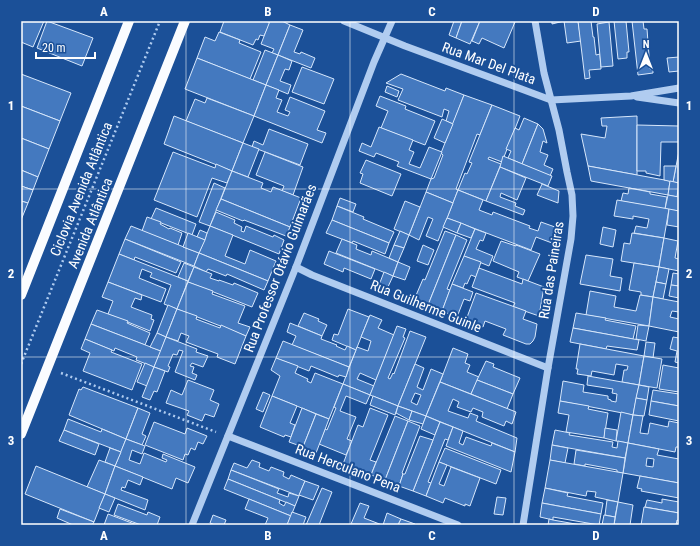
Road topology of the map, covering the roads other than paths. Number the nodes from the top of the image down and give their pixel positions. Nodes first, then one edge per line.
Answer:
1 (129, 21) edge
2 (185, 21) edge
3 (344, 21) edge
4 (392, 21) edge
5 (535, 21) edge
6 (385, 38) junction
7 (679, 88) edge
8 (631, 96) junction
9 (551, 100) junction
10 (679, 103) edge
11 (296, 267) junction
12 (22, 291) edge
13 (548, 368) junction
14 (21, 434) edge
15 (228, 436) junction
16 (192, 525) edge
17 (458, 525) edge
18 (523, 525) edge

1 - 12 main road
2 - 14 main road, Avenida Atlântica
3 - 6 street, Rua Mar Del Plata
4 - 6 street, Rua Professor Otávio Guimarães
5 - 9 street, Rua das Paineiras
6 - 9 street, Rua Mar Del Plata
6 - 11 street, Rua Professor Otávio Guimarães
7 - 8 street, Rua Mar Del Plata
8 - 9 street, Rua Mar Del Plata
8 - 10 street, Rua Mar Del Plata
9 - 13 street, Rua das Paineiras
11 - 13 street, Rua Guilherme Guinle
11 - 15 street, Rua Professor Otávio Guimarães
13 - 18 street, Rua das Paineiras
15 - 16 street, Rua Professor Otávio Guimarães
15 - 17 street, Rua Herculano Pena

